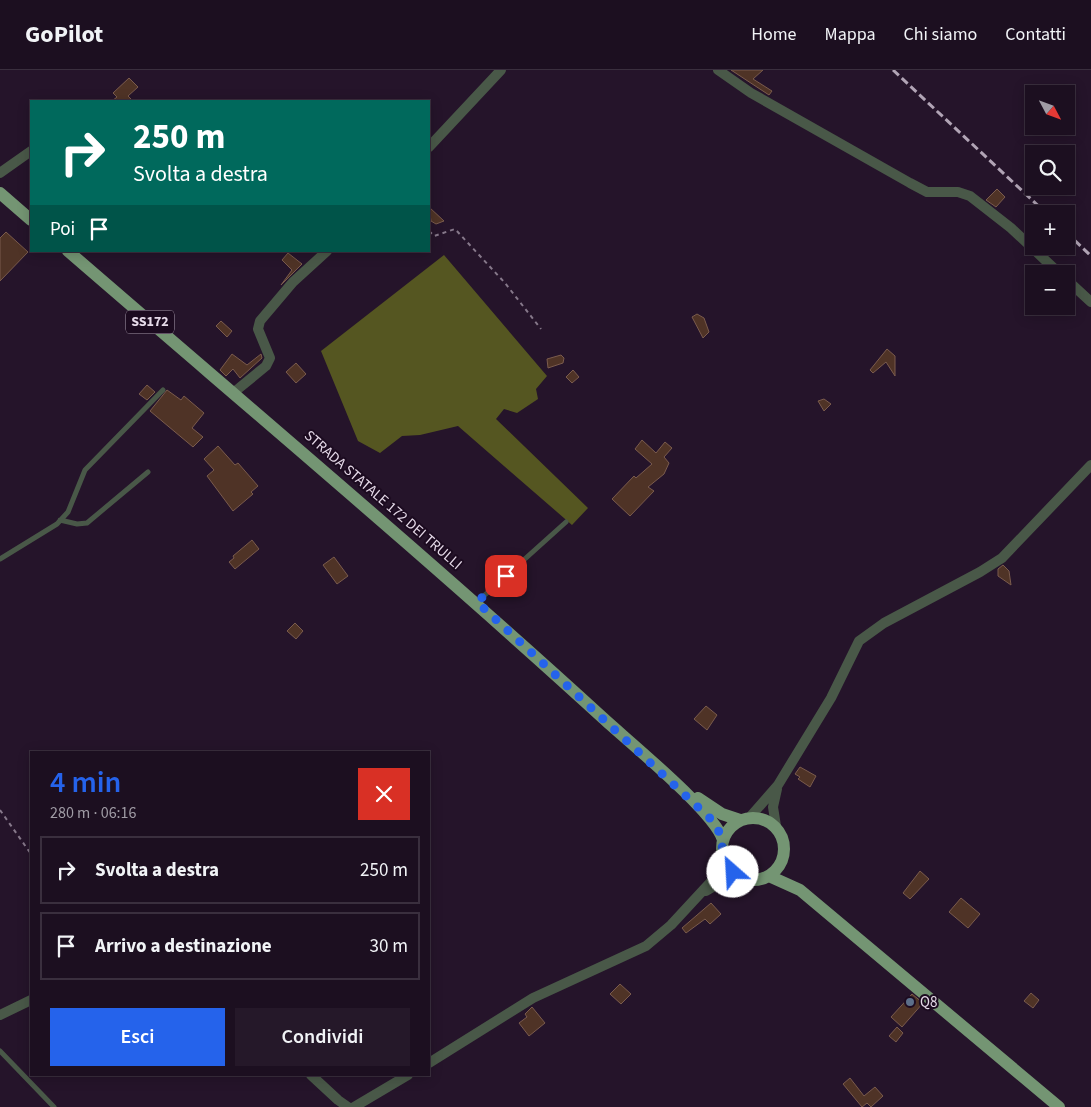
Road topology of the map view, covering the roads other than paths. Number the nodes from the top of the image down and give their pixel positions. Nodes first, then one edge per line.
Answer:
1 (501, 70) edge
2 (718, 70) edge
3 (430, 146) edge
4 (30, 152) edge
5 (0, 173) edge
6 (0, 193) edge
7 (30, 219) edge
8 (69, 252) edge
9 (326, 252) edge
10 (1050, 265) edge
11 (1075, 287) edge
12 (1091, 302) edge
13 (163, 390) dead end
14 (233, 393) junction
15 (1091, 464) edge
16 (148, 472) dead end
17 (60, 520) junction
18 (566, 522) dead end
19 (0, 560) edge
20 (477, 602) junction
21 (671, 780) junction
22 (778, 785) junction
23 (745, 819) junction
24 (776, 826) junction
25 (723, 840) junction
26 (723, 857) junction
27 (783, 860) junction
28 (769, 876) junction
29 (741, 878) junction
30 (800, 890) junction
31 (697, 898) junction
32 (30, 1000) edge
33 (0, 1015) edge
34 (0, 1051) edge
35 (430, 1061) edge
36 (312, 1076) edge
37 (406, 1076) edge
38 (54, 1107) edge
39 (348, 1107) edge
40 (354, 1107) edge
41 (1060, 1107) edge

1 - 3 street
2 - 10 street
4 - 5 street
6 - 7 main road
8 - 14 main road, STRADA STATALE 172 DEI TRULLI / SS172
9 - 14 street
11 - 12 street
13 - 17 lane
14 - 20 main road, STRADA STATALE 172 DEI TRULLI / SS172
15 - 22 street
16 - 17 lane
17 - 19 lane
18 - 20 lane
20 - 21 main road, STRADA STATALE 172 DEI TRULLI / SS172
21 - 23 main road, STRADA STATALE 172 DEI TRULLI
21 - 25 main road, STRADA STATALE 172 DEI TRULLI / SS172
22 - 23 street
22 - 24 street
23 - 24 main road, STRADA STATALE 172 DEI TRULLI
23 - 25 main road
24 - 27 main road
25 - 26 main road
26 - 29 main road
26 - 31 street
27 - 28 main road
27 - 30 main road
28 - 29 main road
28 - 30 main road
29 - 31 street
30 - 41 main road
31 - 35 street
32 - 33 street
34 - 38 lane
36 - 39 street
37 - 40 street

